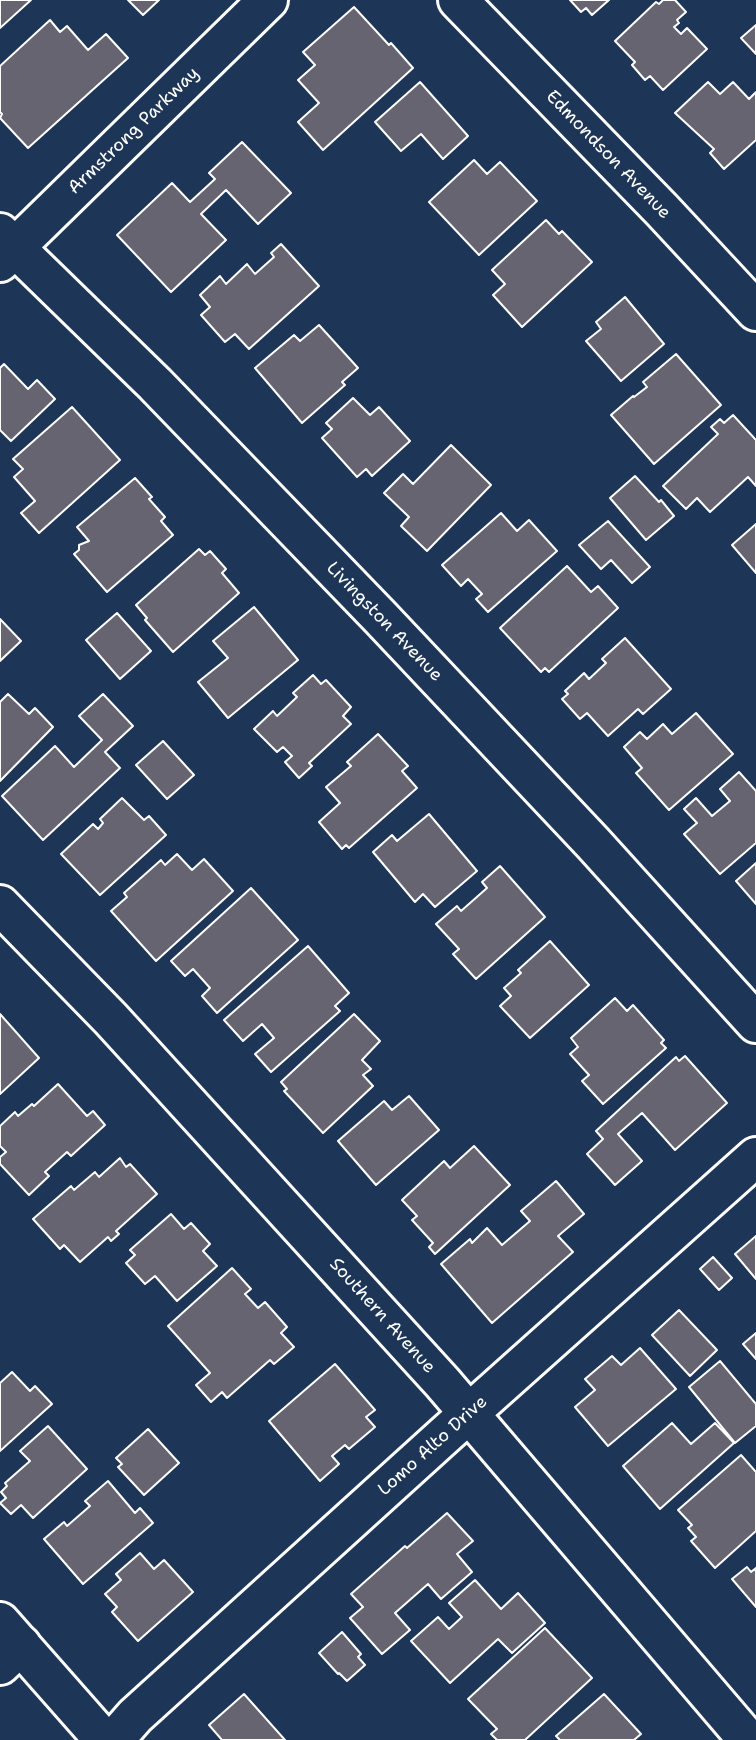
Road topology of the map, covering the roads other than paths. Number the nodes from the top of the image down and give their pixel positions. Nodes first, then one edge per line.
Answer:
1 (268, 0) edge
2 (458, 0) edge
3 (5, 247) edge
4 (756, 311) edge
5 (0, 905) edge
6 (756, 1023) edge
7 (756, 1157) edge
8 (469, 1413) junction
9 (7, 1644) edge
10 (104, 1740) edge
11 (114, 1740) edge
12 (748, 1740) edge

1 - 3 street, Armstrong Parkway
2 - 4 street, Edmondson Avenue
3 - 6 street, Livingston Avenue
5 - 8 street, Southern Avenue
7 - 8 street, Lomo Alto Drive
8 - 11 street, Lomo Alto Drive
8 - 12 street, Southern Avenue
9 - 10 street

